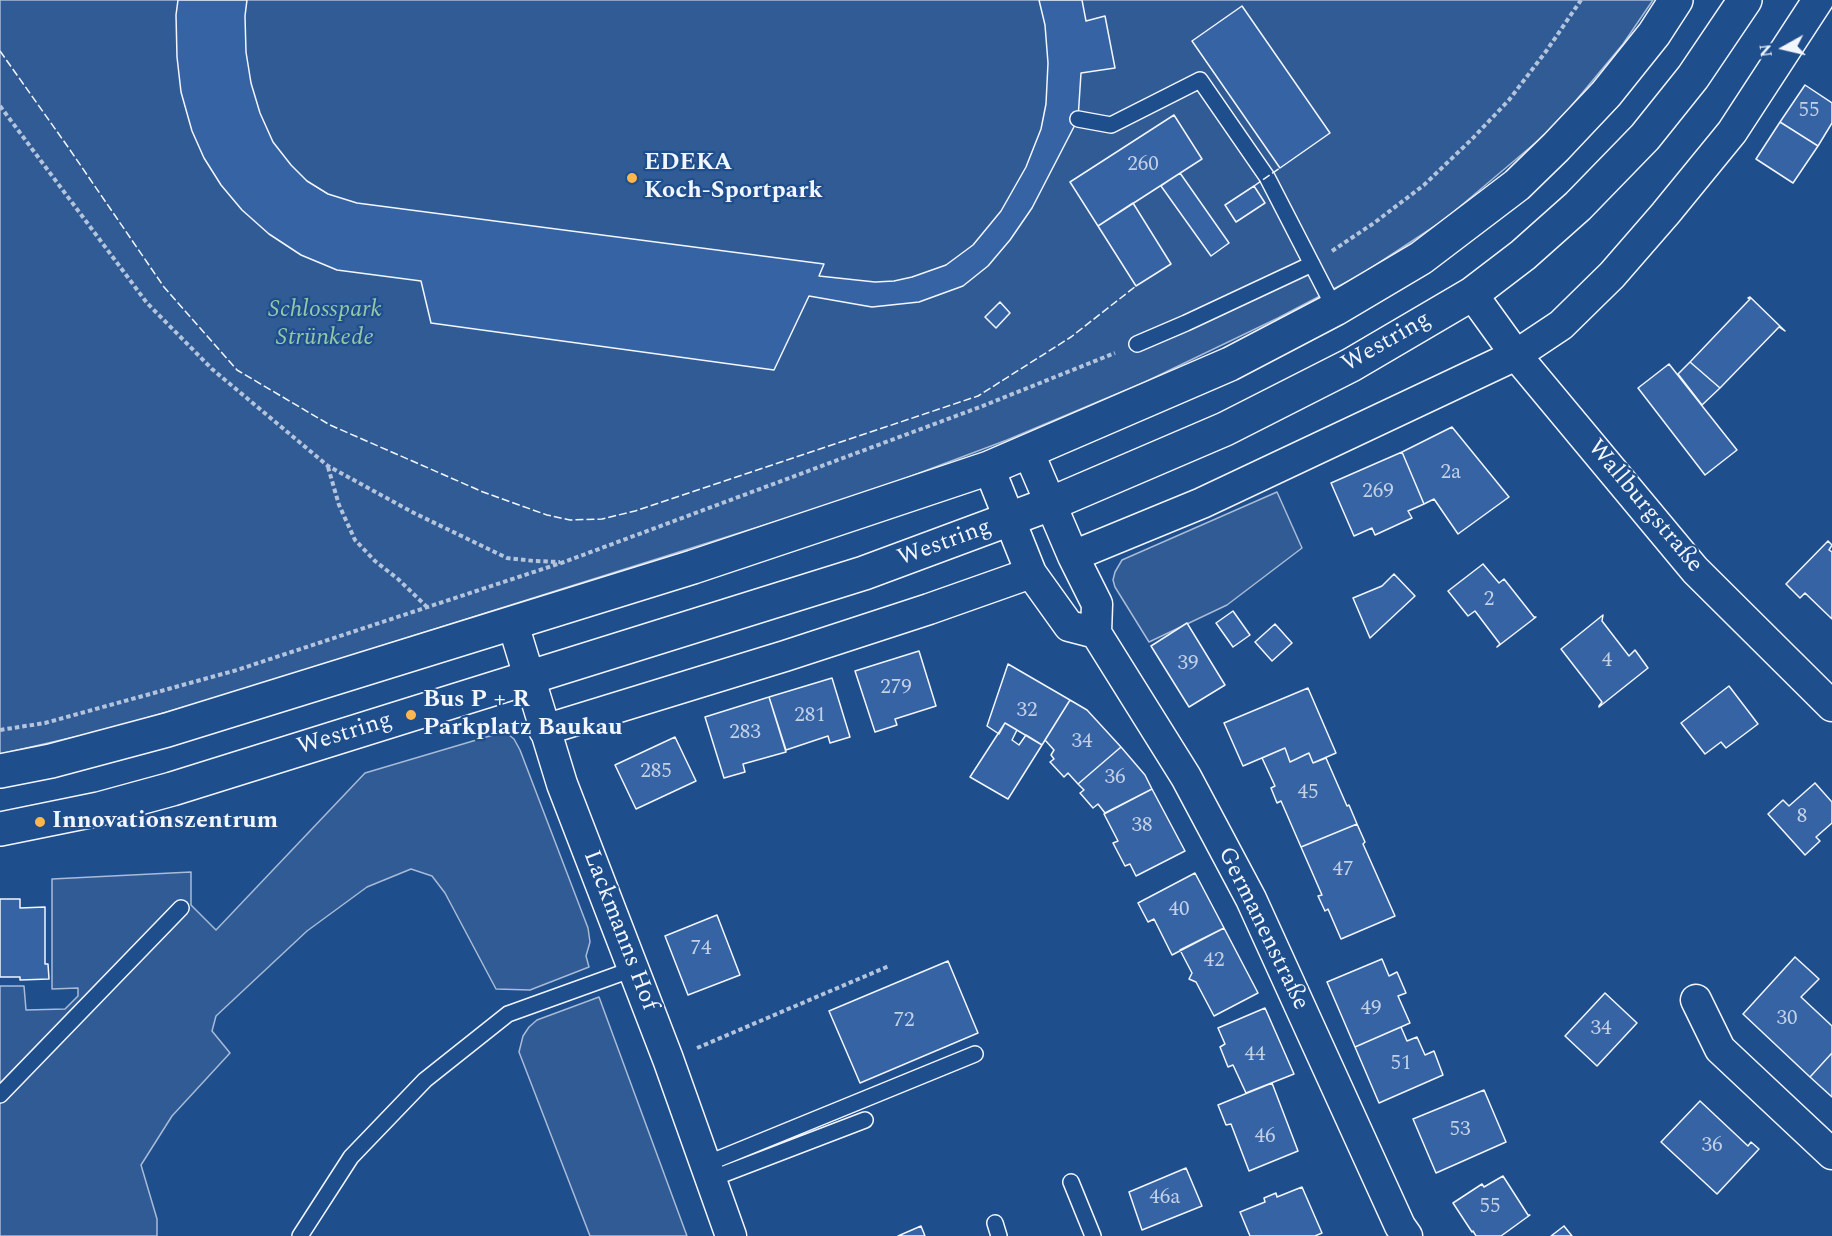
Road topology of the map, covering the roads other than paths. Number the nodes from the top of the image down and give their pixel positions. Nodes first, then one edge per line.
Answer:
1 (1676, 0) edge
2 (1745, 0) edge
3 (1818, 0) edge
4 (1078, 119) dead end
5 (1312, 264) junction
6 (1472, 294) junction
7 (1335, 309) junction
8 (1137, 344) road end
9 (1516, 356) junction
10 (1028, 451) junction
11 (989, 468) junction
12 (1050, 504) junction
13 (1010, 520) junction
14 (1073, 556) junction
15 (1031, 573) junction
16 (513, 624) junction
17 (1096, 633) junction
18 (529, 678) junction
19 (1832, 706) edge
20 (544, 730) junction
21 (0, 771) edge
22 (0, 829) edge
23 (181, 908) dead end
24 (633, 969) junction
25 (1696, 1000) dead end
26 (975, 1054) dead end
27 (0, 1095) edge
28 (865, 1120) dead end
29 (1832, 1154) edge
30 (708, 1171) junction
31 (1071, 1182) dead end
32 (300, 1236) edge
33 (731, 1236) edge
34 (1093, 1236) edge
35 (1407, 1236) edge

1 - 7 main road
2 - 6 main road, Westring
3 - 9 street
4 - 5 lane
5 - 7 lane
5 - 8 lane
6 - 9 street, Wallburgstraße
6 - 12 main road, Westring
7 - 10 main road
9 - 14 street
9 - 19 street, Wallburgstraße
10 - 11 main road
10 - 12 street
11 - 13 street
11 - 16 main road
12 - 13 main road, Westring
12 - 14 street
13 - 15 street
13 - 18 main road, Westring
14 - 17 street
15 - 17 street
15 - 20 street
16 - 18 street, Lackmanns Hof
16 - 21 main road
17 - 35 street, Germanenstraße
18 - 20 street, Lackmanns Hof
18 - 22 main road, Westring
20 - 24 street, Lackmanns Hof
23 - 27 lane
24 - 30 street, Lackmanns Hof
24 - 32 lane
25 - 29 street
26 - 30 lane
28 - 30 lane
30 - 33 street, Lackmanns Hof
31 - 34 lane

